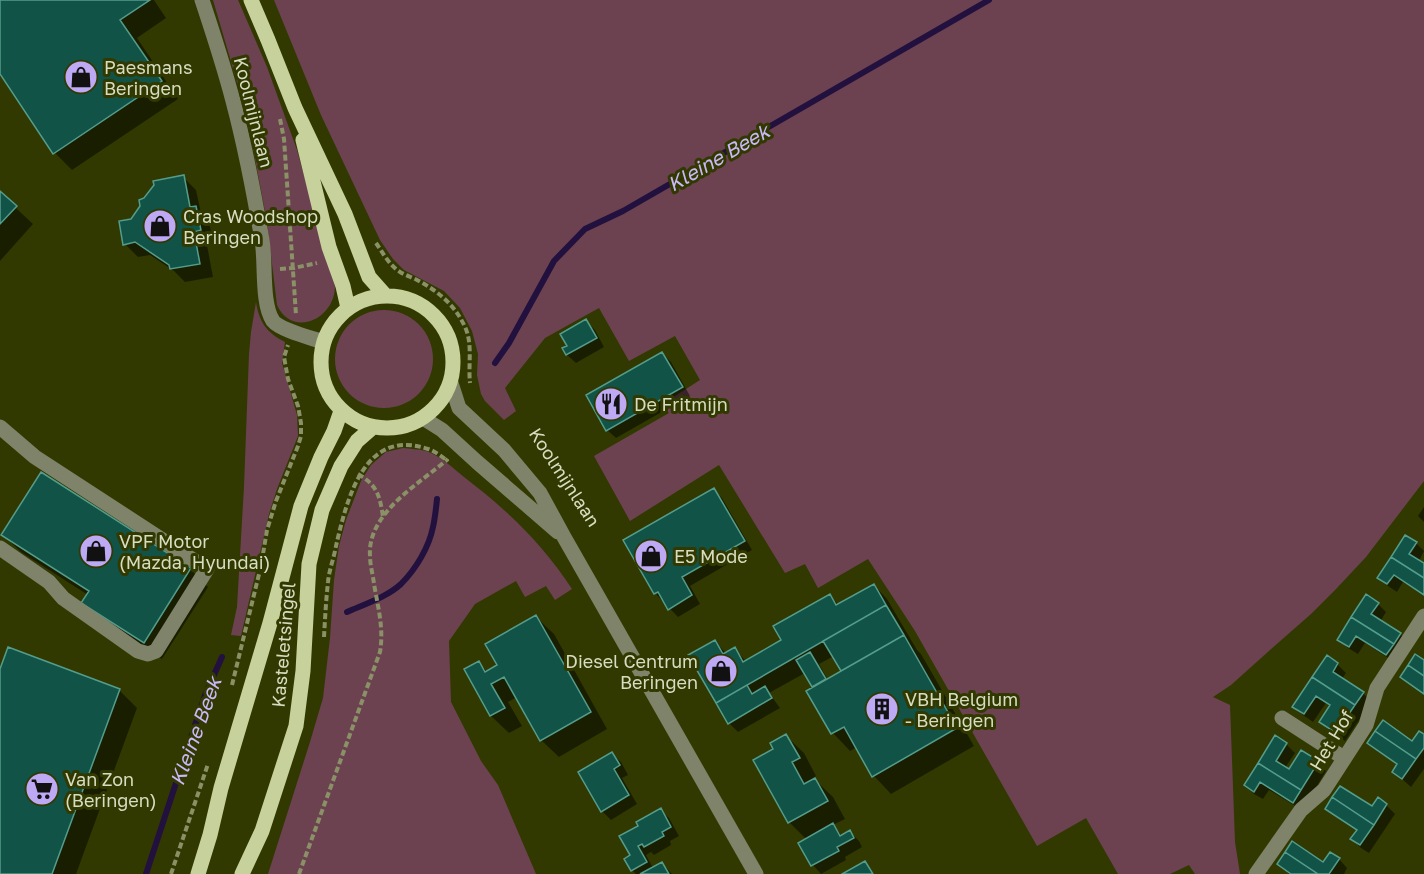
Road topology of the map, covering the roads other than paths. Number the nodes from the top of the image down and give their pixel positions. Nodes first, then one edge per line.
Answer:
1 (202, 0) edge
2 (251, 0) edge
3 (295, 108) junction
4 (385, 295) junction
5 (348, 308) junction
6 (323, 342) junction
7 (450, 383) junction
8 (341, 411) junction
9 (423, 418) junction
10 (0, 427) edge
11 (373, 427) junction
12 (564, 537) junction
13 (0, 548) edge
14 (1424, 616) edge
15 (1282, 718) dead end
16 (1344, 758) junction
17 (198, 874) edge
18 (242, 874) edge
19 (756, 874) edge
20 (1256, 874) edge

1 - 6 street, Koolmijnlaan
2 - 3 main road, Koolmijnlaan
3 - 4 main road, Koolmijnlaan
3 - 5 main road, Koolmijnlaan
4 - 5 main road
4 - 7 main road
5 - 6 main road
6 - 8 main road
7 - 9 main road
7 - 12 street, Koolmijnlaan
8 - 11 main road
8 - 17 main road, Kasteletsingel
9 - 11 main road
9 - 12 street, Koolmijnlaan
10 - 13 street
11 - 18 main road, Kasteletsingel
12 - 19 street, Koolmijnlaan
14 - 16 street, Het Hof
15 - 16 street
16 - 20 street, Het Hof

